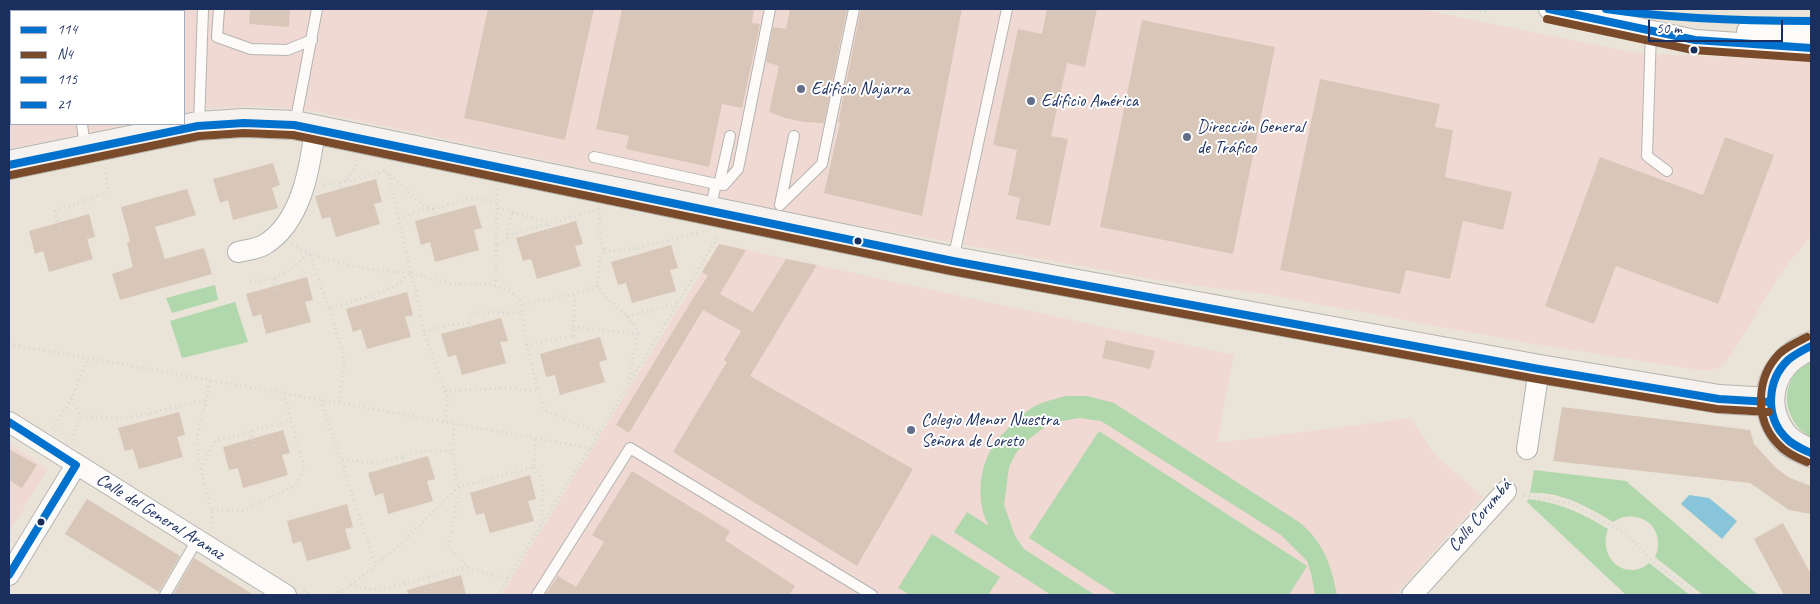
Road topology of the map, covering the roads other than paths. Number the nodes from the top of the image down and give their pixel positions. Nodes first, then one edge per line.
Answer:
1 (203, 9) edge
2 (219, 9) edge
3 (317, 9) edge
4 (770, 9) edge
5 (854, 9) edge
6 (1007, 9) edge
7 (1549, 9) edge
8 (1596, 19) junction
9 (1651, 31) junction
10 (1811, 31) edge
11 (312, 40) junction
12 (1811, 48) edge
13 (198, 126) junction
14 (305, 127) junction
15 (730, 136) dead end
16 (794, 136) dead end
17 (89, 139) edge
18 (594, 157) dead end
19 (9, 165) edge
20 (1667, 171) dead end
21 (718, 184) junction
22 (778, 215) junction
23 (711, 224) junction
24 (238, 252) dead end
25 (953, 261) junction
26 (1811, 346) edge
27 (1539, 369) junction
28 (1770, 402) junction
29 (9, 422) edge
30 (1527, 449) dead end
31 (1811, 453) edge
32 (76, 465) junction
33 (1506, 491) road end
34 (205, 536) junction
35 (9, 576) edge
36 (165, 595) edge
37 (286, 595) edge
38 (537, 595) edge
39 (872, 595) edge
40 (1412, 595) edge

1 - 13 lane
2 - 11 lane
3 - 11 lane
4 - 21 lane
5 - 22 lane
6 - 25 lane
7 - 8 street
8 - 9 street
8 - 10 street
9 - 12 street
9 - 20 lane
11 - 14 lane
13 - 14 street
13 - 17 street
14 - 23 street
14 - 24 street
15 - 21 lane
16 - 22 lane
17 - 19 street
18 - 21 lane
21 - 23 lane
22 - 23 street
22 - 25 street
25 - 27 street
26 - 28 street
27 - 28 street
27 - 30 street
28 - 31 street
29 - 32 street, Calle del General Aranaz
32 - 34 street, Calle del General Aranaz
32 - 35 street
33 - 40 street, Calle Corumbá
34 - 36 lane
34 - 37 street, Calle del General Aranaz
38 - 39 lane

